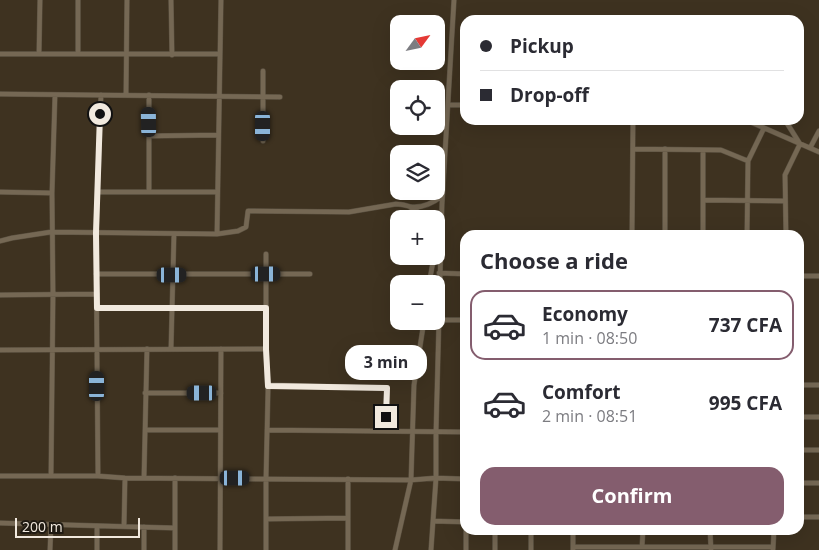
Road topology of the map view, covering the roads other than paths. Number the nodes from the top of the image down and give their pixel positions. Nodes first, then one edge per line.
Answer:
1 (40, 0) edge
2 (78, 0) edge
3 (127, 0) edge
4 (171, 0) edge
5 (221, 0) edge
6 (454, 0) edge
7 (0, 54) edge
8 (39, 54) junction
9 (78, 54) junction
10 (126, 54) junction
11 (220, 54) junction
12 (172, 55) junction
13 (263, 70) dead end
14 (0, 94) edge
15 (54, 95) junction
16 (101, 95) junction
17 (126, 95) junction
18 (149, 95) junction
19 (220, 96) junction
20 (263, 96) junction
21 (280, 97) dead end
22 (448, 105) junction
23 (460, 105) edge
24 (633, 125) edge
25 (757, 125) edge
26 (789, 125) edge
27 (764, 128) junction
28 (819, 131) edge
29 (218, 135) junction
30 (149, 136) junction
31 (263, 141) dead end
32 (800, 144) junction
33 (810, 148) junction
34 (632, 149) junction
35 (666, 149) junction
36 (445, 150) edge
37 (703, 150) junction
38 (819, 152) edge
39 (748, 160) junction
40 (0, 192) edge
41 (98, 192) junction
42 (149, 192) junction
43 (218, 192) junction
44 (52, 193) junction
45 (437, 200) edge
46 (703, 200) junction
47 (747, 200) junction
48 (785, 201) junction
49 (406, 206) junction
50 (413, 210) edge
51 (632, 230) edge
52 (665, 230) edge
53 (703, 230) edge
54 (747, 230) edge
55 (786, 230) edge
56 (51, 232) junction
57 (96, 233) junction
58 (174, 234) junction
59 (217, 234) junction
60 (0, 241) edge
61 (266, 254) dead end
62 (439, 265) edge
63 (96, 274) junction
64 (266, 274) junction
65 (310, 274) dead end
66 (439, 274) joint
67 (460, 274) edge
68 (172, 275) junction
69 (804, 276) edge
70 (819, 276) edge
71 (97, 294) junction
72 (0, 295) edge
73 (53, 295) junction
74 (97, 308) junction
75 (171, 308) junction
76 (266, 308) junction
77 (445, 320) edge
78 (460, 320) edge
79 (423, 330) edge
80 (439, 330) edge
81 (146, 349) junction
82 (171, 349) junction
83 (221, 349) junction
84 (266, 349) junction
85 (0, 350) edge
86 (52, 350) junction
87 (97, 350) junction
88 (804, 385) edge
89 (819, 385) edge
90 (268, 386) junction
91 (221, 392) junction
92 (146, 393) junction
93 (804, 417) edge
94 (819, 417) edge
95 (145, 430) junction
96 (220, 430) junction
97 (266, 430) junction
98 (385, 431) junction
99 (412, 431) junction
100 (436, 432) junction
101 (460, 432) edge
102 (804, 450) edge
103 (819, 450) edge
104 (0, 476) edge
105 (51, 476) junction
106 (98, 476) junction
107 (125, 478) junction
108 (144, 478) junction
109 (175, 478) junction
110 (220, 478) junction
111 (266, 478) junction
112 (436, 478) junction
113 (348, 479) junction
114 (460, 479) edge
115 (411, 480) junction
116 (804, 483) edge
117 (819, 483) edge
118 (804, 517) edge
119 (819, 517) edge
120 (348, 518) junction
121 (266, 519) junction
122 (432, 521) junction
123 (460, 522) edge
124 (0, 523) edge
125 (51, 525) junction
126 (97, 526) junction
127 (124, 526) junction
128 (144, 527) junction
129 (175, 528) junction
130 (466, 535) edge
131 (495, 535) edge
132 (531, 535) edge
133 (573, 535) edge
134 (642, 535) edge
135 (710, 535) edge
136 (774, 535) edge
137 (642, 546) junction
138 (573, 548) edge
139 (617, 548) edge
140 (670, 548) edge
141 (711, 549) edge
142 (773, 549) edge
143 (50, 550) edge
144 (97, 550) edge
145 (144, 550) edge
146 (176, 550) edge
147 (220, 550) edge
148 (266, 550) edge
149 (348, 550) edge
150 (395, 550) edge
151 (431, 550) edge
152 (466, 550) edge
153 (495, 550) edge
154 (531, 550) edge

1 - 8 street
2 - 9 street
3 - 10 street
4 - 12 street
5 - 11 street
6 - 22 street
7 - 8 street
8 - 9 street
9 - 10 street
10 - 12 street
10 - 17 street
11 - 12 street
11 - 19 street
13 - 20 street
14 - 15 street
15 - 16 street
15 - 44 street
16 - 17 street
16 - 41 street
17 - 18 street
18 - 19 street
18 - 30 street
19 - 20 street
19 - 29 street
20 - 21 street
20 - 31 street
22 - 23 street
22 - 36 street
24 - 34 street
25 - 27 street
26 - 32 street
27 - 32 street
27 - 39 street
28 - 33 street
29 - 30 street
29 - 43 street
30 - 42 street
32 - 33 street
32 - 48 street
33 - 38 street
34 - 35 street
34 - 51 street
35 - 37 street
35 - 52 street
37 - 39 street
37 - 46 street
39 - 47 street
40 - 44 street
41 - 42 street
41 - 57 street
42 - 43 street
43 - 59 street
44 - 56 street
45 - 49 street
46 - 47 street
46 - 53 street
47 - 48 street
47 - 54 street
48 - 55 street
49 - 50 street
49 - 59 street
56 - 57 street
56 - 60 street
56 - 73 street
57 - 58 street
57 - 63 street
58 - 59 street
58 - 68 street
61 - 64 street
62 - 66 street
63 - 68 street
63 - 71 street
64 - 65 street
64 - 68 street
64 - 76 street
66 - 67 street
68 - 75 street
69 - 70 street
71 - 73 street
71 - 74 street
72 - 73 street
73 - 86 street
74 - 75 street
74 - 87 street
75 - 76 street
75 - 82 street
76 - 84 street
77 - 78 street
79 - 99 street
80 - 100 street
81 - 82 street
81 - 87 street
81 - 92 street
82 - 83 street
83 - 84 street
83 - 91 street
84 - 90 street
85 - 86 street
86 - 87 street
86 - 105 street
87 - 106 street
88 - 89 street
90 - 97 street
90 - 98 street
91 - 92 street
91 - 96 street
92 - 95 street
93 - 94 street
95 - 96 street
95 - 108 street
96 - 110 street
97 - 98 street
97 - 111 street
98 - 99 street
99 - 100 street
99 - 115 street
100 - 101 street
100 - 112 street
102 - 103 street
104 - 105 street
105 - 106 street
106 - 107 street
107 - 108 street
107 - 127 street
108 - 109 street
109 - 110 street
109 - 129 street
110 - 111 street
110 - 147 street
111 - 113 street
111 - 121 street
112 - 114 street
112 - 115 street
112 - 122 street
113 - 115 street
113 - 120 street
115 - 150 street
116 - 117 street
118 - 119 street
120 - 121 street
120 - 149 street
121 - 148 street
122 - 123 street
122 - 151 street
124 - 125 street
125 - 126 street
125 - 143 street
126 - 127 street
126 - 144 street
127 - 128 street
128 - 129 street
128 - 145 street
129 - 146 street
130 - 152 street
131 - 153 street
132 - 154 street
133 - 138 street
134 - 137 street
135 - 141 street
136 - 142 street
137 - 139 street
137 - 140 street
138 - 139 street
140 - 141 street
141 - 142 street

